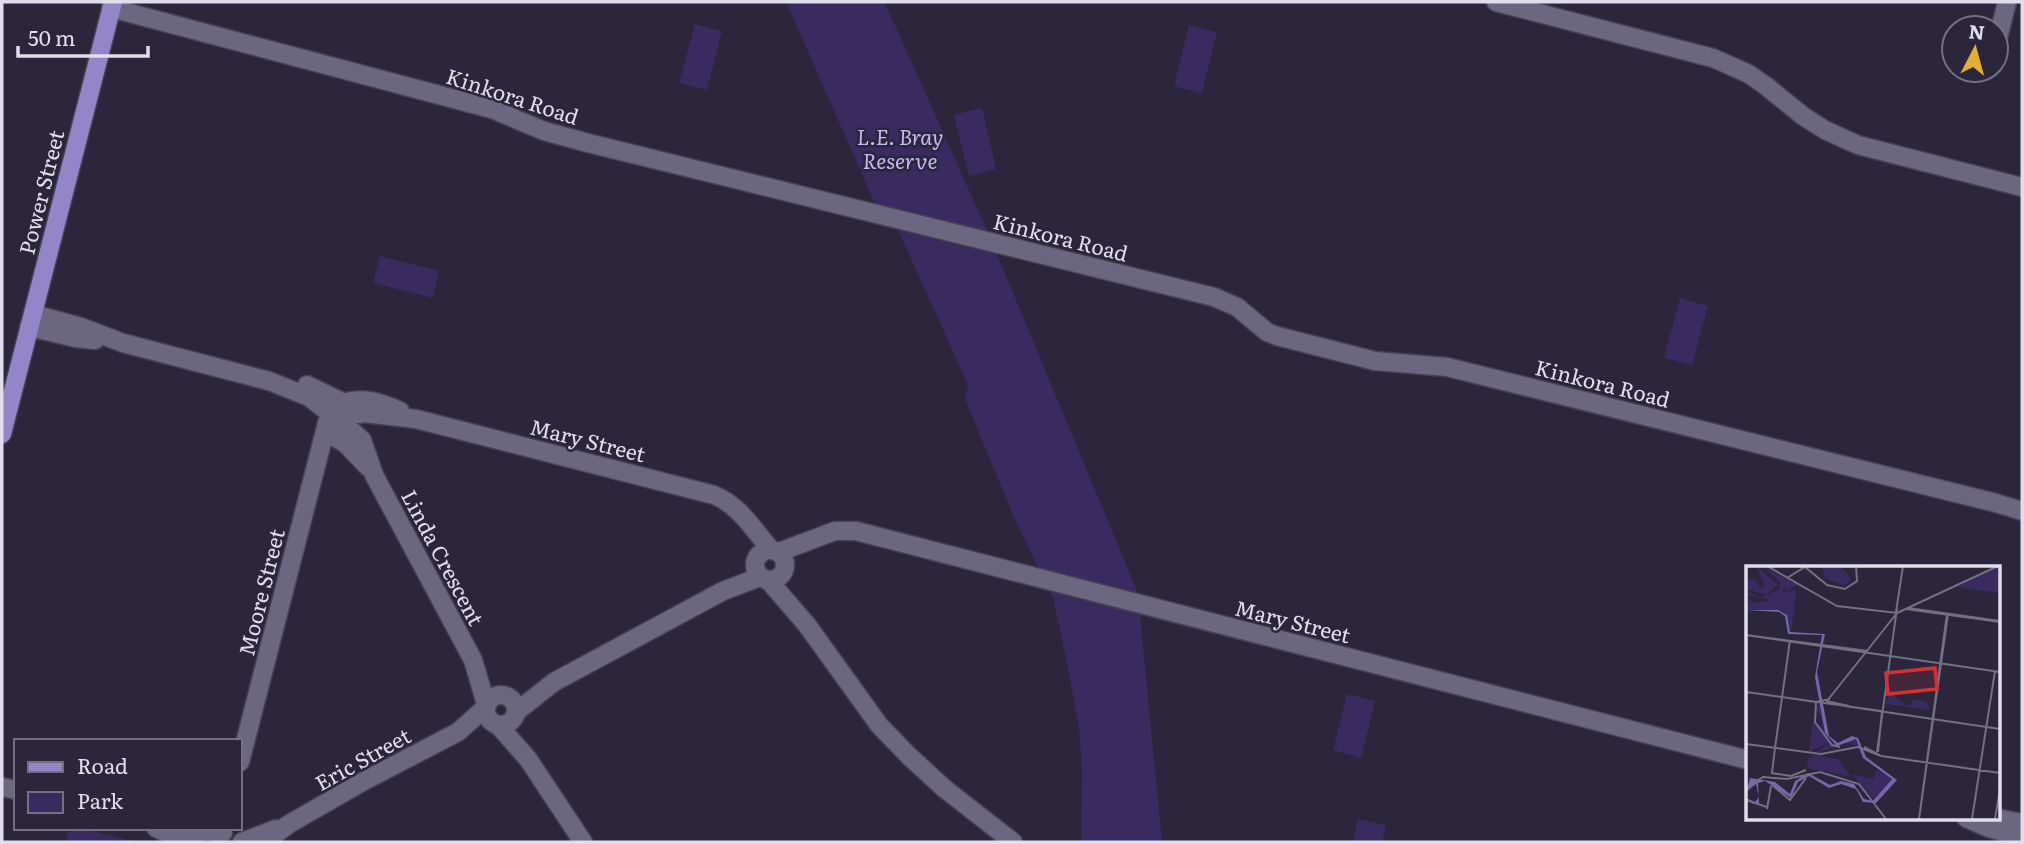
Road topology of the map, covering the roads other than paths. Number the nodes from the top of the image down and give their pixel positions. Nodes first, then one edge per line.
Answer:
1 (1496, 2) edge
2 (112, 5) edge
3 (2022, 187) edge
4 (31, 320) junction
5 (337, 412) junction
6 (416, 419) junction
7 (325, 432) junction
8 (2, 434) edge
9 (374, 475) junction
10 (2022, 509) edge
11 (770, 565) junction
12 (500, 710) junction
13 (242, 754) edge
14 (1746, 759) edge
15 (2000, 819) edge
16 (1971, 820) edge
17 (2022, 823) edge
18 (289, 824) junction
19 (160, 830) edge
20 (197, 830) edge
21 (224, 834) edge
22 (2022, 838) edge
23 (195, 842) edge
24 (242, 842) edge
25 (265, 842) edge
26 (583, 842) edge
27 (1013, 842) edge

1 - 3 street
2 - 4 main road, Power Street
2 - 10 street, Kinkora Road
4 - 5 street, Mary Street
4 - 8 main road, Power Street
5 - 6 street, Mary Street
5 - 6 street, Mary Street
5 - 7 street, Moore Street
5 - 9 street, Linda Crescent
6 - 11 street, Mary Street
7 - 9 street, Linda Crescent
7 - 13 street, Moore Street
9 - 12 street, Linda Crescent
11 - 12 street, Eric Street
11 - 14 street, Mary Street
11 - 27 street
12 - 18 street, Eric Street
12 - 26 street, Linda Crescent
15 - 17 street
16 - 22 street
18 - 24 street, Eric Street
18 - 25 street, Eric Street
19 - 23 street
20 - 21 street

